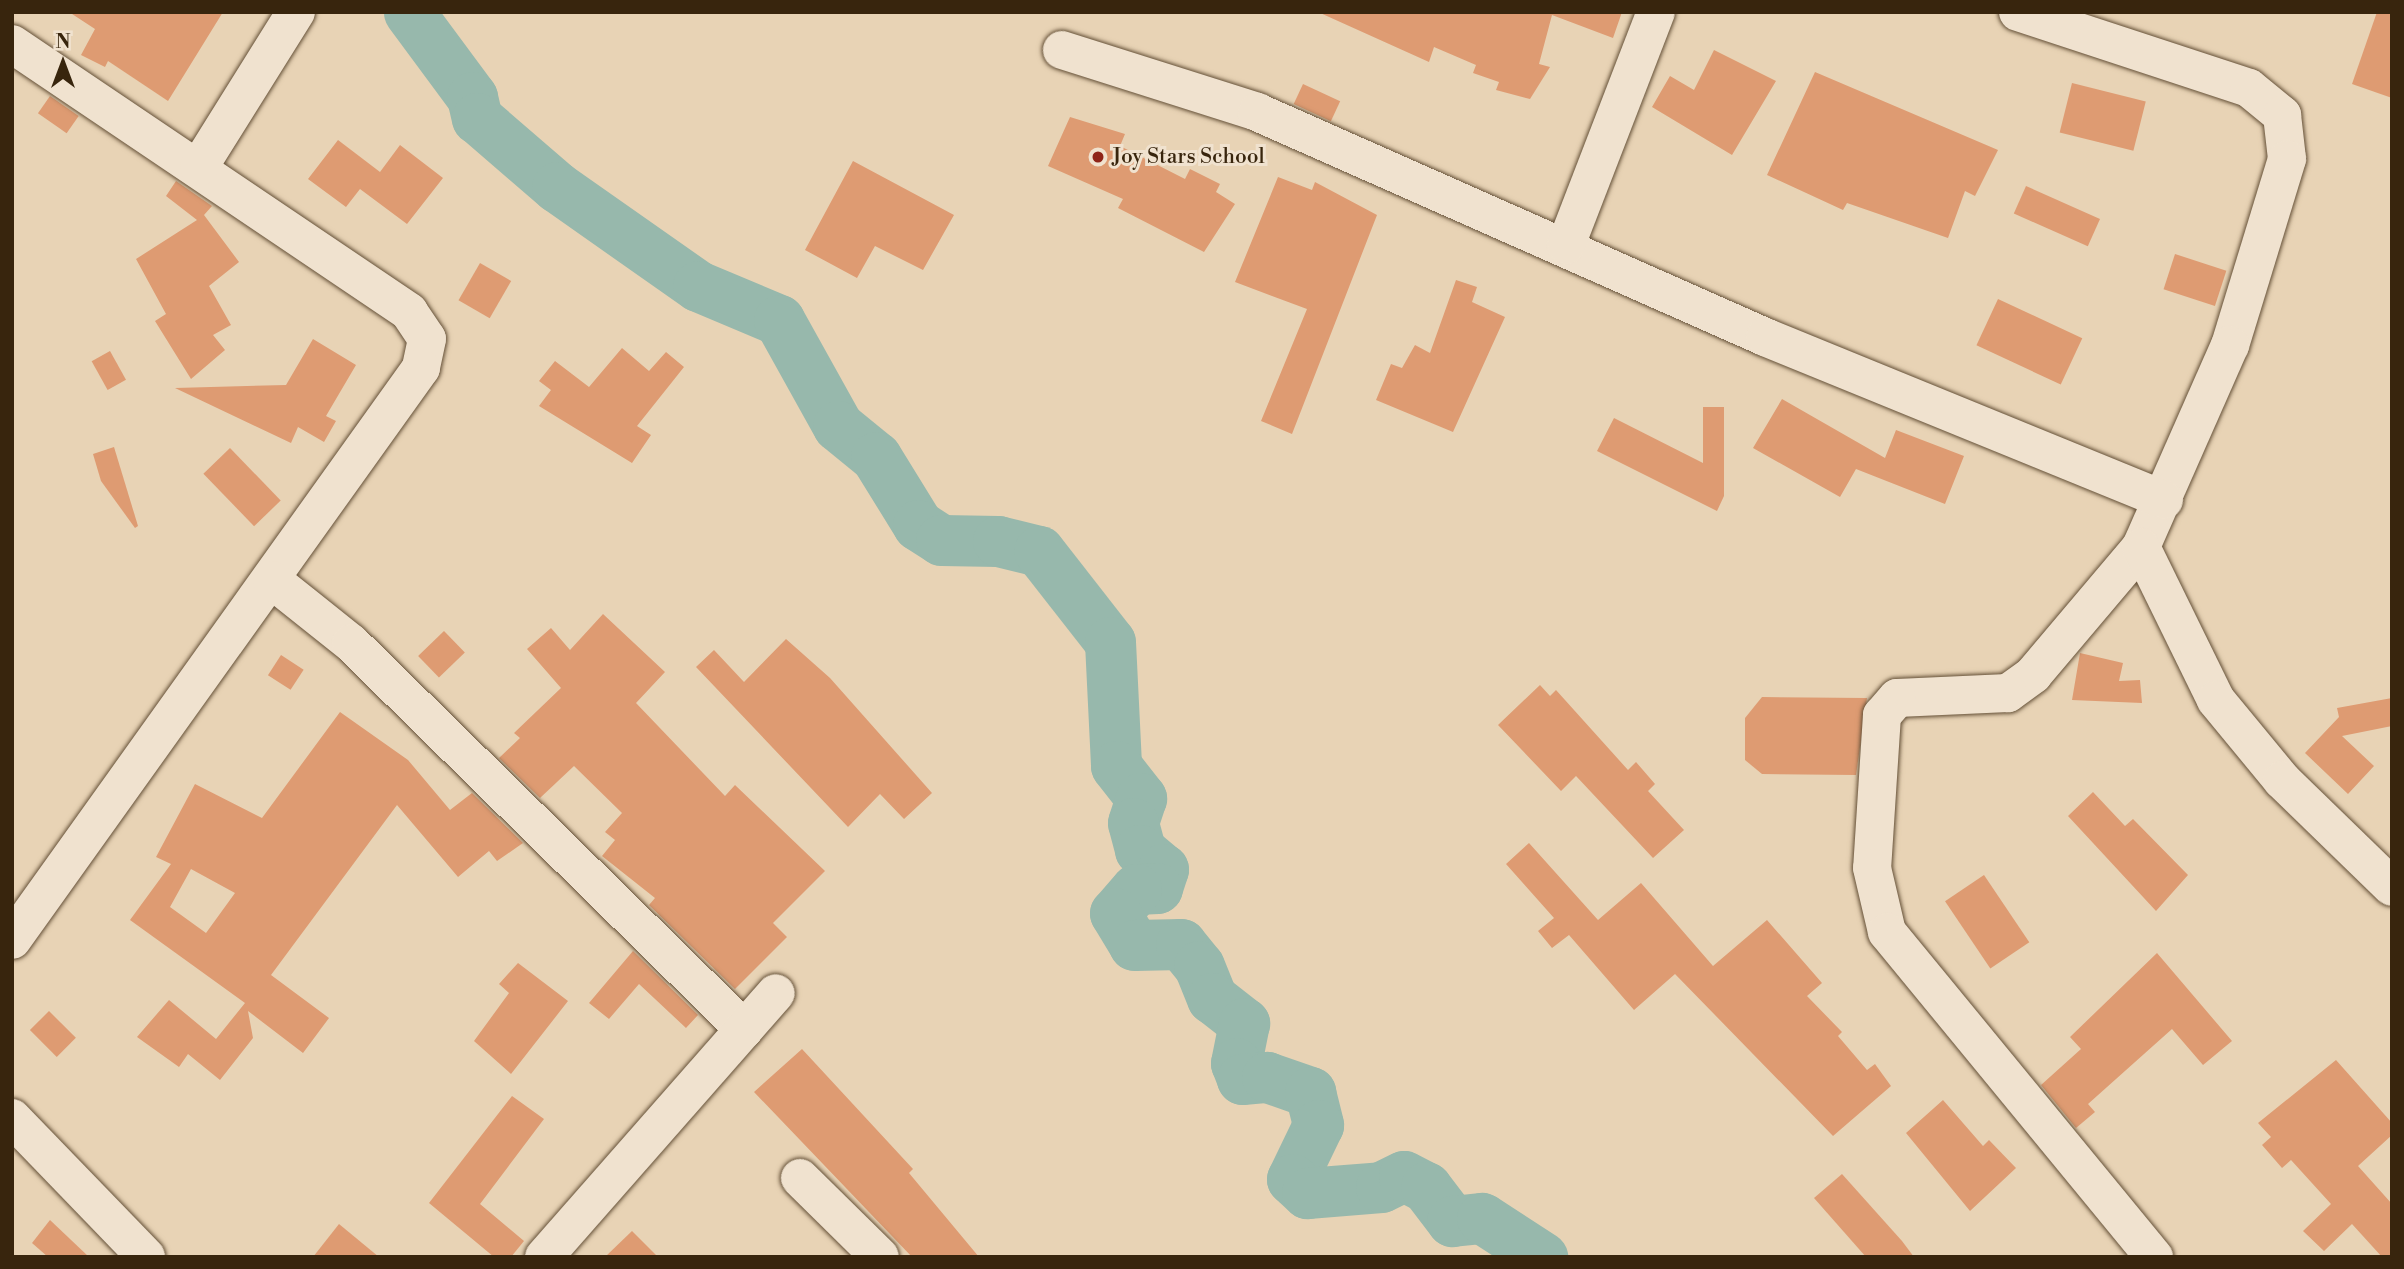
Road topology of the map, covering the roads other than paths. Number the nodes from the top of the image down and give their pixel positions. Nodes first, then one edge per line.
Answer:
1 (296, 12) edge
2 (1657, 12) edge
3 (2018, 12) edge
4 (12, 44) edge
5 (1062, 50) dead end
6 (199, 167) junction
7 (1566, 245) junction
8 (2164, 500) junction
9 (2141, 547) junction
10 (272, 580) junction
11 (2392, 887) edge
12 (12, 940) edge
13 (776, 993) dead end
14 (744, 1029) junction
15 (12, 1118) edge
16 (800, 1178) dead end
17 (146, 1257) edge
18 (544, 1257) edge
19 (880, 1257) edge
20 (2154, 1257) edge

1 - 6 street
2 - 7 street
3 - 8 street
4 - 6 street
5 - 7 street
6 - 10 street
7 - 8 street
8 - 9 street
9 - 11 street
9 - 20 street
10 - 12 street
10 - 14 street
13 - 14 street
14 - 18 street
15 - 17 street
16 - 19 street

